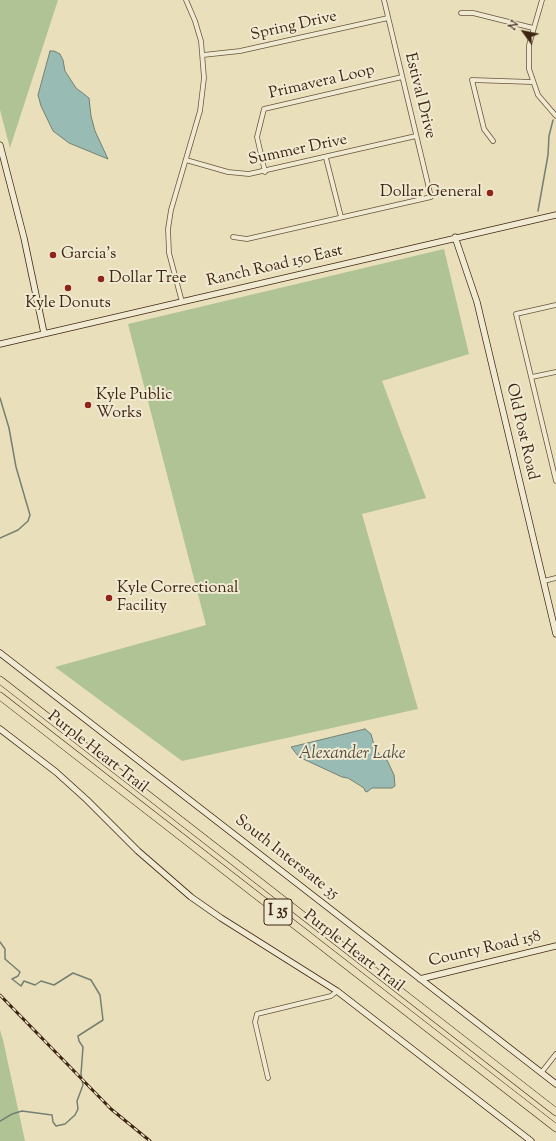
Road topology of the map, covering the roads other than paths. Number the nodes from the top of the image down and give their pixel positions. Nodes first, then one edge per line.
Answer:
1 (186, 0) edge
2 (384, 0) edge
3 (542, 0) edge
4 (461, 13) dead end
5 (388, 18) junction
6 (533, 28) junction
7 (203, 55) junction
8 (402, 77) junction
9 (532, 82) junction
10 (556, 116) edge
11 (416, 136) junction
12 (493, 141) dead end
13 (0, 145) edge
14 (326, 158) junction
15 (186, 160) junction
16 (264, 172) junction
17 (556, 215) edge
18 (341, 217) junction
19 (233, 237) dead end
20 (455, 238) junction
21 (182, 302) junction
22 (556, 305) edge
23 (44, 334) junction
24 (0, 344) edge
25 (556, 372) edge
26 (532, 377) junction
27 (556, 481) edge
28 (556, 578) edge
29 (544, 581) junction
30 (556, 634) edge
31 (0, 653) edge
32 (0, 680) edge
33 (0, 696) edge
34 (0, 729) edge
35 (556, 946) edge
36 (420, 979) junction
37 (337, 991) junction
38 (556, 1054) edge
39 (541, 1073) junction
40 (268, 1078) dead end
41 (556, 1084) edge
42 (556, 1112) edge
43 (556, 1128) edge
44 (531, 1141) edge

1 - 7 street
2 - 5 street, Estival Drive
3 - 6 street
4 - 6 street
5 - 7 street, Spring Drive
5 - 8 street, Estival Drive
6 - 9 street
7 - 15 street
8 - 11 street, Estival Drive
8 - 16 street, Primavera Loop
9 - 10 street
9 - 12 street
11 - 14 street, Summer Drive
11 - 18 street, Estival Drive
13 - 23 main road
14 - 16 street, Summer Drive
14 - 18 street
15 - 16 street, Summer Drive
15 - 21 street
17 - 20 main road, Ranch Road 150 East
18 - 19 street
20 - 21 main road, Ranch Road 150 East
20 - 29 main road, Old Post Road
21 - 23 main road, Ranch Road 150 East
22 - 26 street
23 - 24 main road, Ranch Road 150 East
25 - 26 street
26 - 27 street
28 - 29 street
29 - 30 main road, Old Post Road
31 - 36 main road, South Interstate 35
32 - 42 highway, Purple Heart Trail / I 35
33 - 43 highway, Purple Heart Trail / I 35
34 - 37 main road
35 - 36 main road, County Road 158
36 - 39 main road, South Interstate 35
37 - 40 street
37 - 44 main road
38 - 39 street
39 - 41 main road, South Interstate 35

